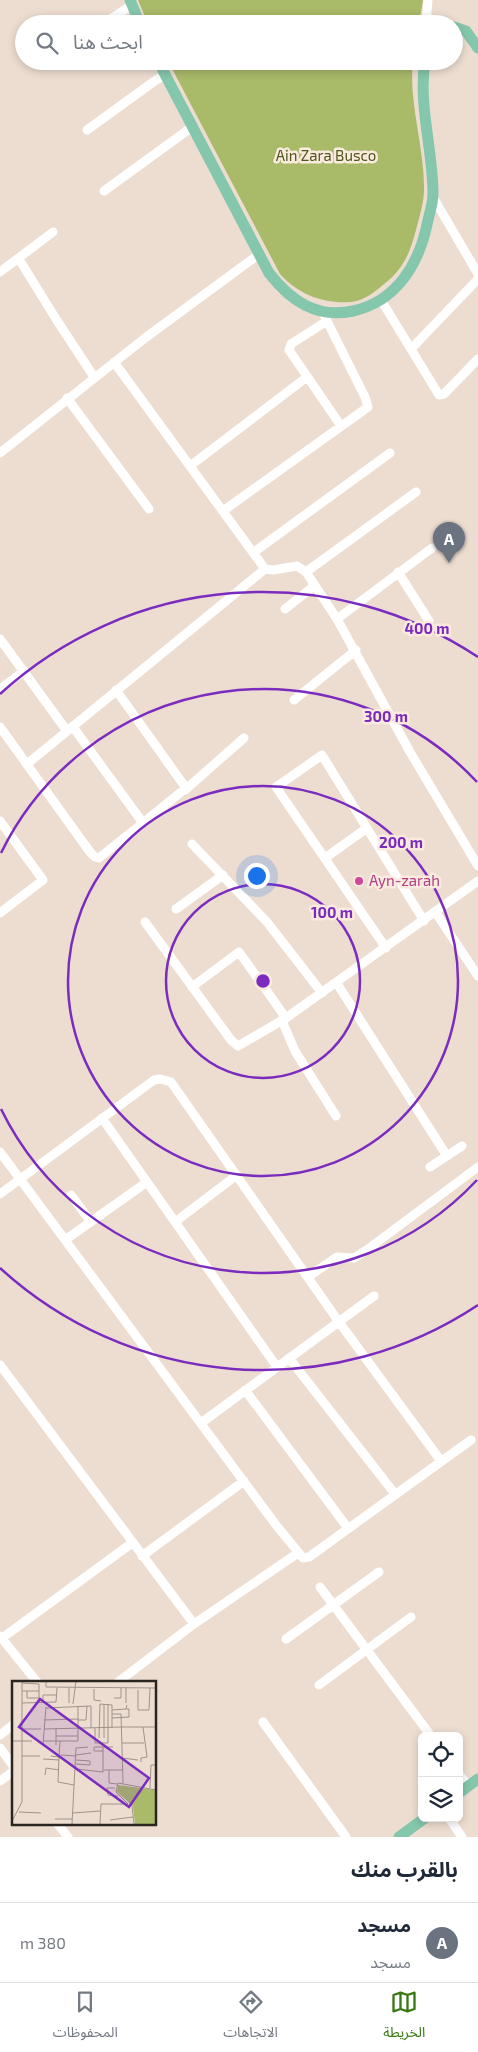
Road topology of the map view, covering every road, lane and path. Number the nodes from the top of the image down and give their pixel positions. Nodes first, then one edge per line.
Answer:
1 (428, 0) edge
2 (131, 3) edge
3 (115, 15) edge
4 (136, 15) edge
5 (427, 15) edge
6 (463, 30) edge
7 (478, 48) edge
8 (162, 70) edge
9 (424, 70) edge
10 (165, 75) junction
11 (192, 128) junction
12 (87, 130) dead end
13 (104, 191) dead end
14 (433, 197) junction
15 (53, 232) dead end
16 (258, 255) junction
17 (19, 258) junction
18 (0, 272) edge
19 (478, 274) edge
20 (478, 279) edge
21 (381, 300) junction
22 (325, 316) junction
23 (411, 349) junction
24 (478, 359) edge
25 (114, 362) junction
26 (94, 377) junction
27 (307, 378) junction
28 (67, 398) junction
29 (341, 426) junction
30 (0, 453) edge
31 (390, 454) dead end
32 (190, 466) junction
33 (416, 492) dead end
34 (149, 509) dead end
35 (223, 510) junction
36 (432, 548) dead end
37 (254, 552) junction
38 (265, 569) junction
39 (306, 572) junction
40 (398, 572) junction
41 (314, 586) junction
42 (285, 609) dead end
43 (337, 619) junction
44 (429, 621) dead end
45 (0, 638) edge
46 (356, 650) junction
47 (24, 671) junction
48 (0, 689) edge
49 (116, 690) junction
50 (294, 700) dead end
51 (0, 727) edge
52 (70, 729) junction
53 (244, 738) dead end
54 (27, 764) junction
55 (185, 790) junction
56 (0, 821) edge
57 (143, 823) junction
58 (367, 828) junction
59 (192, 844) dead end
60 (325, 858) junction
61 (478, 866) edge
62 (223, 875) junction
63 (478, 881) edge
64 (176, 909) dead end
65 (0, 913) edge
66 (436, 913) junction
67 (424, 921) junction
68 (145, 922) dead end
69 (386, 948) junction
70 (478, 976) edge
71 (336, 982) junction
72 (192, 987) junction
73 (322, 992) junction
74 (284, 1019) junction
75 (336, 1116) dead end
76 (102, 1118) junction
77 (462, 1146) dead end
78 (0, 1154) edge
79 (447, 1156) junction
80 (430, 1167) dead end
81 (478, 1167) edge
82 (237, 1175) junction
83 (20, 1179) junction
84 (147, 1182) junction
85 (0, 1194) edge
86 (71, 1195) dead end
87 (91, 1222) junction
88 (175, 1222) junction
89 (65, 1240) junction
90 (308, 1277) junction
91 (374, 1296) dead end
92 (339, 1322) junction
93 (290, 1358) junction
94 (0, 1365) edge
95 (277, 1367) junction
96 (3, 1375) edge
97 (245, 1390) junction
98 (201, 1422) junction
99 (471, 1440) dead end
100 (441, 1461) junction
101 (244, 1481) junction
102 (395, 1494) junction
103 (347, 1527) junction
104 (132, 1543) junction
105 (298, 1553) junction
106 (142, 1556) junction
107 (379, 1572) dead end
108 (320, 1587) dead end
109 (333, 1605) junction
110 (411, 1617) dead end
111 (194, 1624) junction
112 (1, 1637) edge
113 (286, 1639) dead end
114 (366, 1650) junction
115 (36, 1681) edge
116 (119, 1681) edge
117 (319, 1685) dead end
118 (263, 1722) dead end
119 (12, 1726) edge
120 (428, 1732) edge
121 (0, 1735) edge
122 (0, 1748) edge
123 (12, 1764) edge
124 (12, 1772) edge
125 (460, 1777) edge
126 (478, 1779) edge
127 (0, 1781) edge
128 (464, 1789) edge
129 (419, 1822) edge
130 (451, 1822) edge
131 (58, 1824) edge
132 (68, 1837) edge
133 (346, 1837) edge
134 (399, 1837) edge
135 (462, 1837) edge

1 - 5 street
2 - 3 street
2 - 4 main road
6 - 7 main road
8 - 10 main road
9 - 14 main road
10 - 11 main road
10 - 12 street
11 - 13 street
11 - 16 main road
14 - 19 street
14 - 21 main road
15 - 17 street
16 - 22 main road
16 - 25 street
17 - 18 street
17 - 26 street
20 - 23 street
21 - 22 main road
21 - 23 street
22 - 27 street
22 - 29 street
23 - 24 street
25 - 26 street
25 - 32 street
26 - 28 street
27 - 29 street
27 - 32 street
28 - 30 street
28 - 34 street
29 - 35 street
31 - 37 street
32 - 35 street
33 - 39 street
35 - 37 street
36 - 40 street
37 - 38 street
38 - 39 street
38 - 49 street
39 - 41 street
40 - 43 street
40 - 44 street
41 - 42 street
41 - 43 street
43 - 46 street
45 - 47 street
46 - 50 street
46 - 61 street
47 - 48 street
47 - 52 street
49 - 52 street
49 - 55 street
51 - 54 street
52 - 54 street
52 - 57 street
53 - 55 street
54 - 57 street
55 - 57 street
56 - 65 street
58 - 60 street
58 - 60 street
58 - 67 street
59 - 62 street
60 - 69 street
62 - 64 street
62 - 73 street
63 - 66 street
66 - 67 street
66 - 70 street
67 - 69 street
68 - 72 street
69 - 71 street
71 - 73 street
71 - 79 street
72 - 74 street
72 - 74 street
73 - 74 street
74 - 75 street
76 - 82 street
76 - 83 street
76 - 84 street
77 - 79 street
78 - 83 street
79 - 80 street
81 - 90 street
82 - 88 street
82 - 90 street
83 - 85 street
83 - 89 street
84 - 87 street
84 - 88 street
86 - 87 street
87 - 89 street
88 - 95 street
89 - 98 street
90 - 92 street
91 - 92 street
92 - 93 street
92 - 100 street
93 - 95 street
93 - 102 street
94 - 96 street
95 - 97 street
96 - 104 street
97 - 98 street
97 - 103 street
98 - 101 street
99 - 100 street
100 - 102 street
101 - 105 street
101 - 106 street
102 - 103 street
103 - 105 street
104 - 106 street
104 - 112 street
105 - 111 street
106 - 111 street
107 - 109 street
108 - 109 street
109 - 113 street
109 - 114 street
110 - 114 street
111 - 116 street
112 - 115 street
114 - 117 street
114 - 120 street
118 - 133 street
119 - 121 street
122 - 123 street
124 - 127 street
125 - 128 street
126 - 128 main road
129 - 134 main road
130 - 135 street
131 - 132 street

